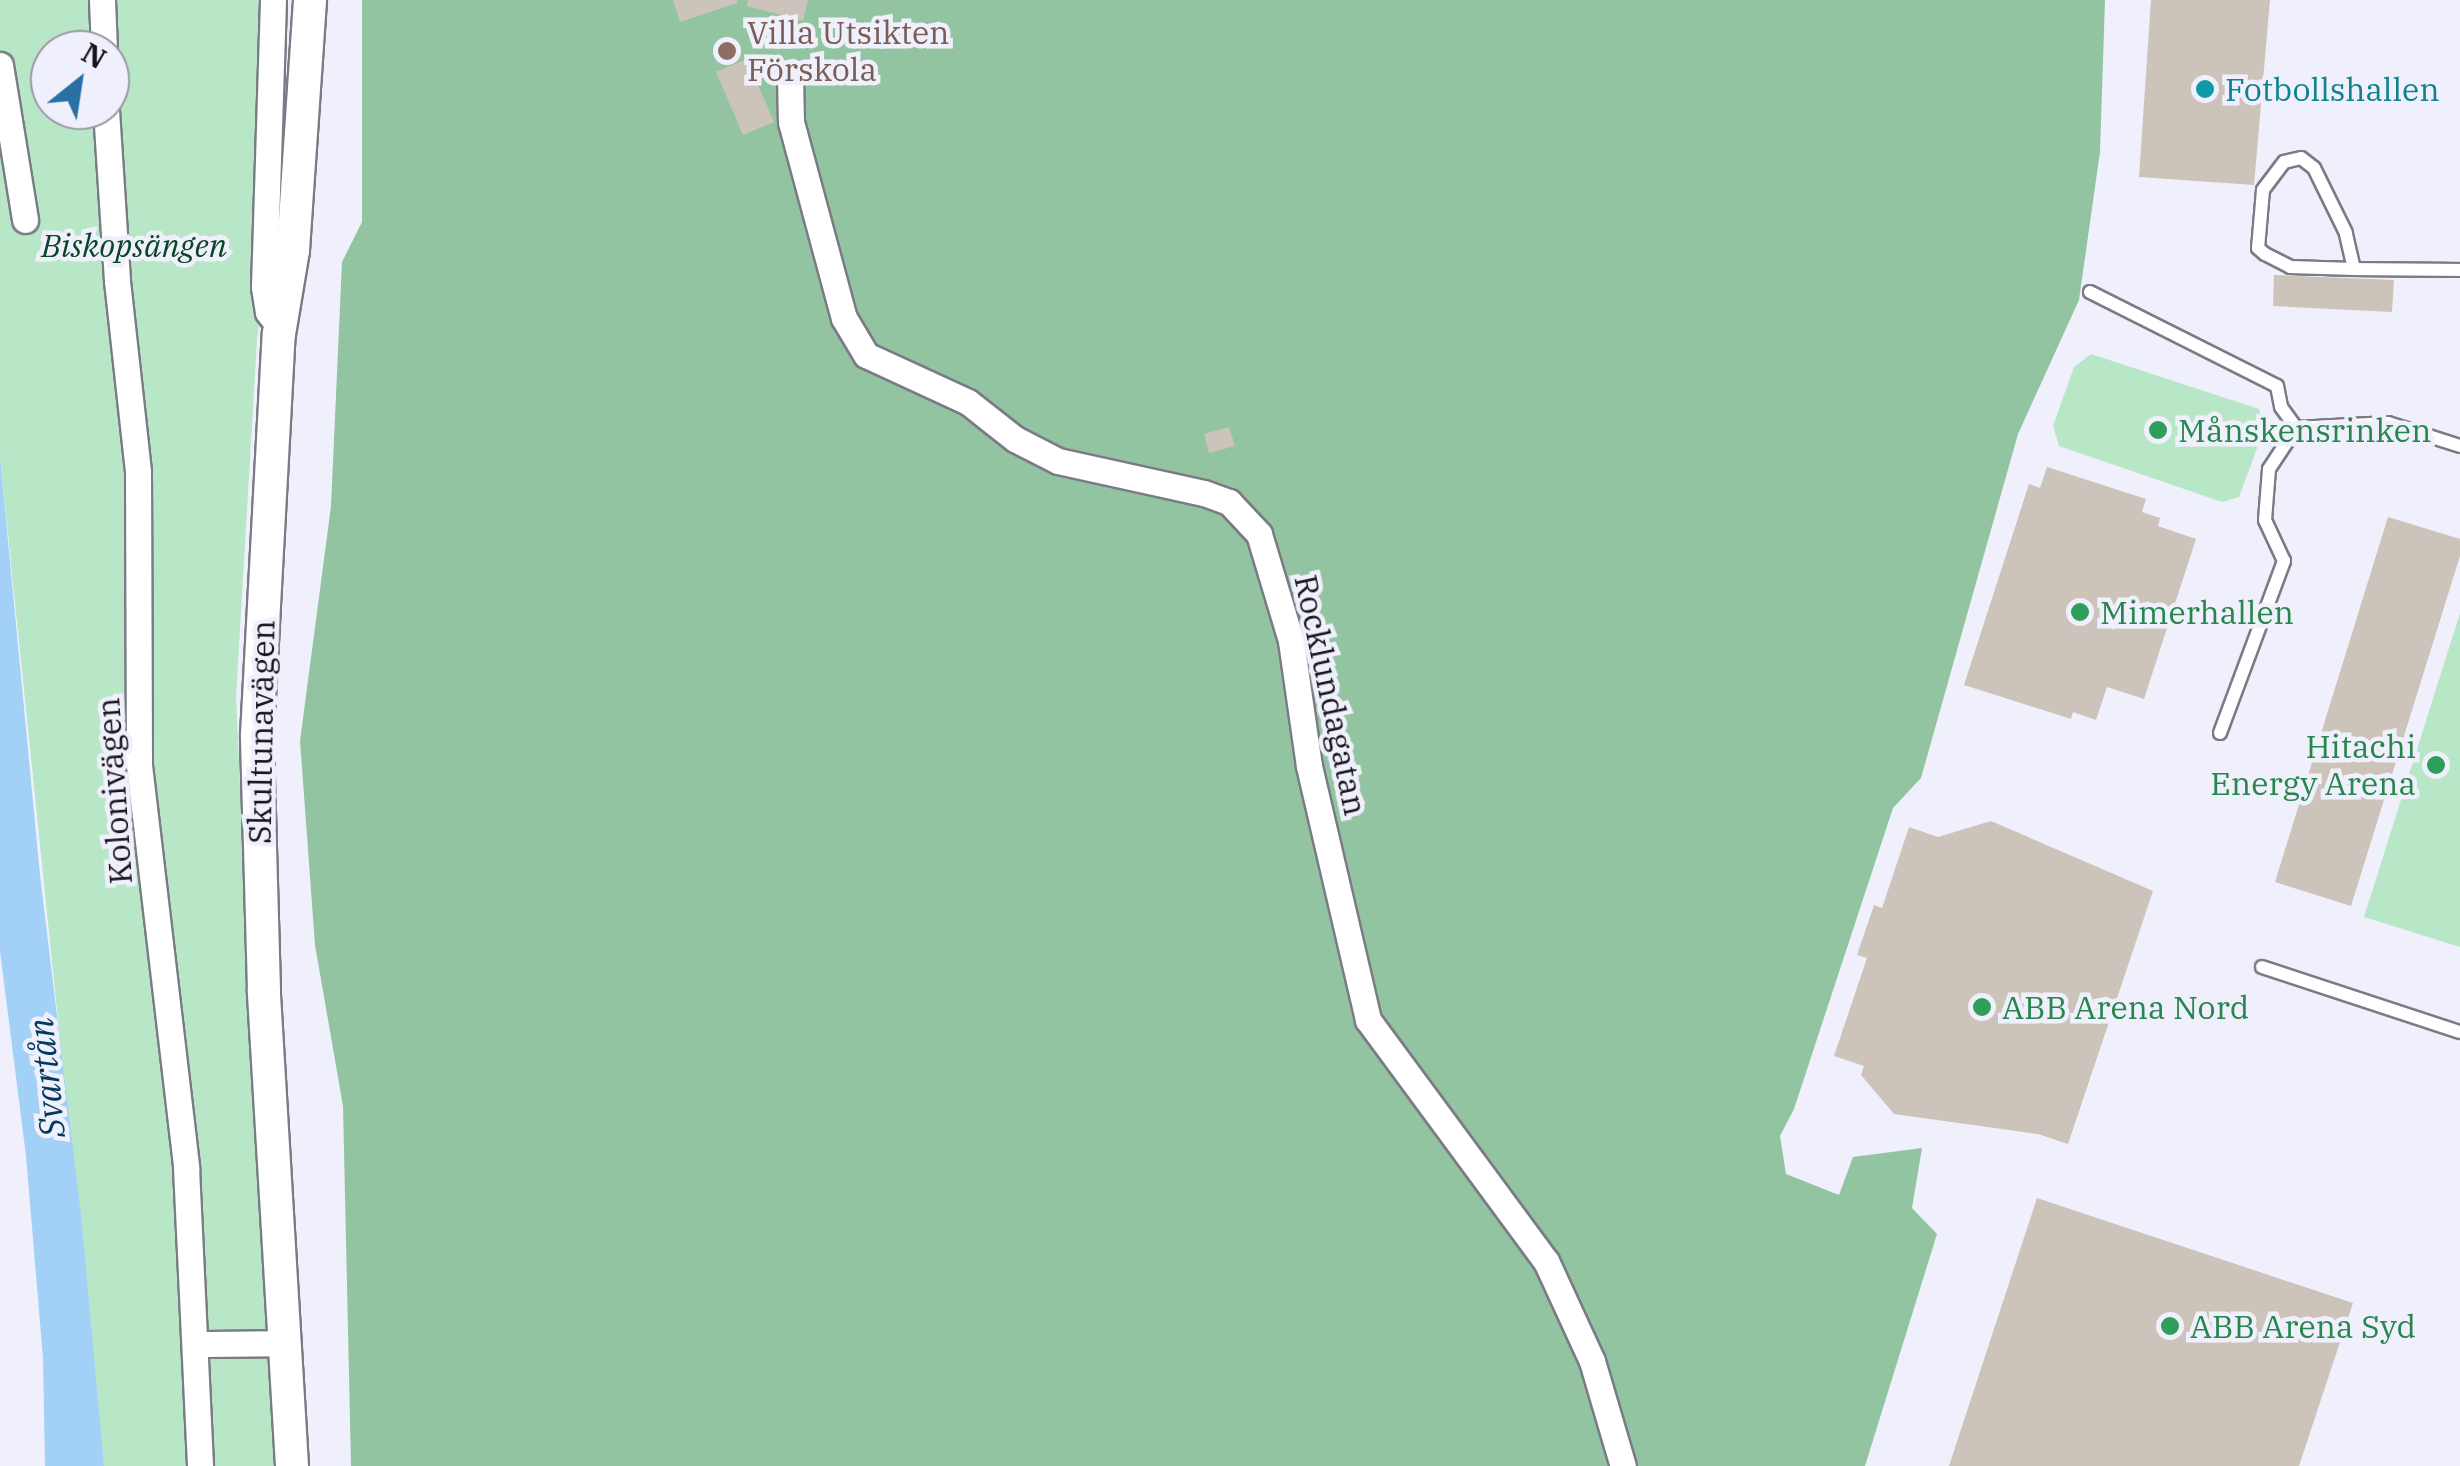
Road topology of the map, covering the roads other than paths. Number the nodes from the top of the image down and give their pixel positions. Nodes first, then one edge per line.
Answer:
1 (102, 0) edge
2 (273, 0) edge
3 (310, 0) edge
4 (103, 30) edge
5 (0, 64) edge
6 (790, 76) dead end
7 (107, 130) edge
8 (25, 220) dead end
9 (2354, 269) junction
10 (2460, 270) edge
11 (2090, 292) dead end
12 (280, 328) junction
13 (2296, 428) junction
14 (2460, 446) edge
15 (2220, 733) dead end
16 (2262, 968) dead end
17 (2460, 1032) edge
18 (286, 1343) junction
19 (196, 1344) junction
20 (200, 1466) edge
21 (292, 1466) edge
22 (1623, 1466) edge

1 - 4 street
2 - 12 street
3 - 12 street, Skultunavägen
5 - 8 street
6 - 22 street, Rocklundagatan
7 - 19 street, Kolonivägen
9 - 9 lane
9 - 10 lane
11 - 13 lane
12 - 18 street, Skultunavägen
13 - 14 lane
13 - 15 lane
16 - 17 lane
18 - 19 street
18 - 21 street, Skultunavägen
19 - 20 street, Kolonivägen

